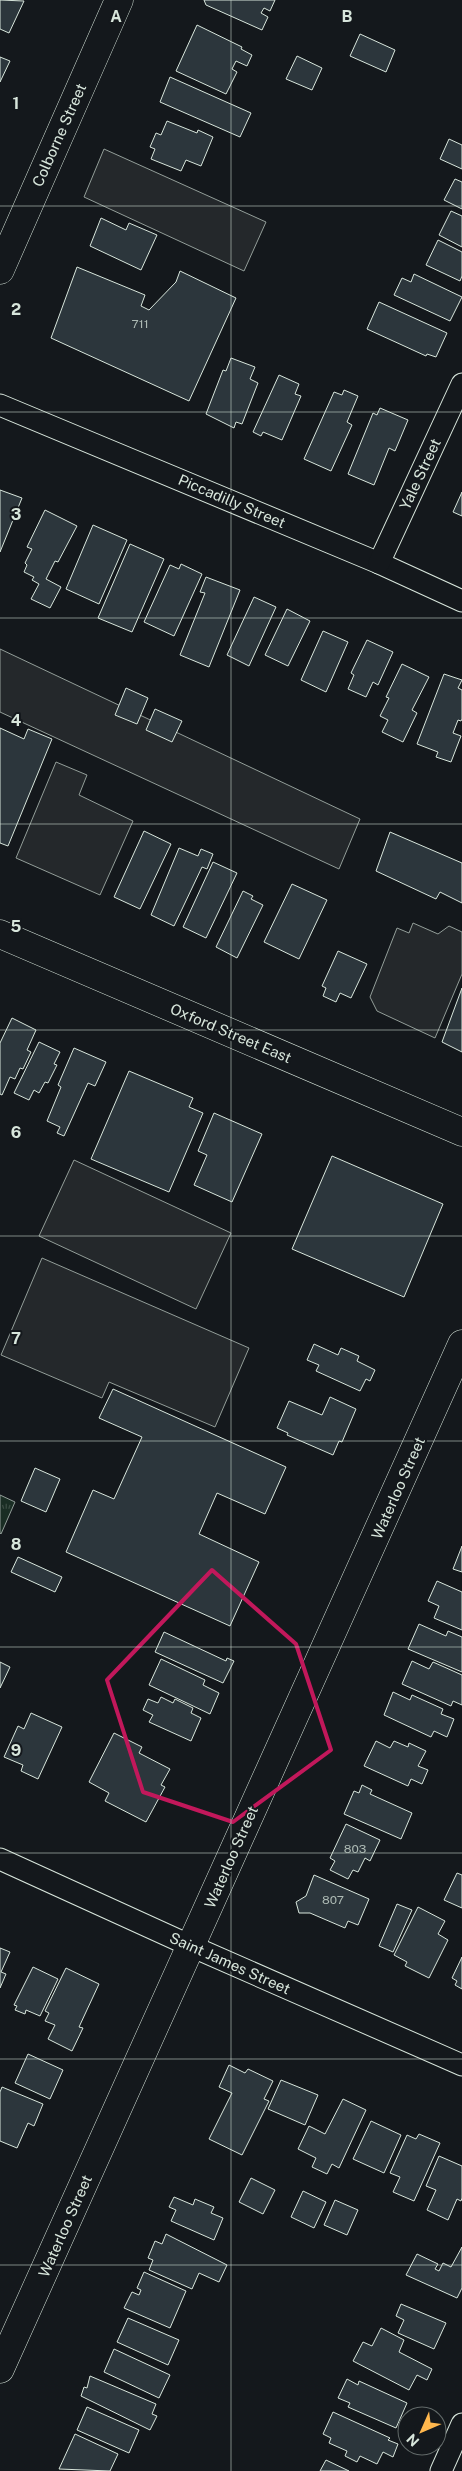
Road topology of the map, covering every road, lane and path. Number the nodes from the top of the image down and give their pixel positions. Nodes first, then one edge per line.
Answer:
1 (119, 0) edge
2 (0, 270) edge
3 (462, 384) edge
4 (0, 405) edge
5 (379, 563) junction
6 (462, 601) edge
7 (0, 934) edge
8 (462, 1132) edge
9 (462, 1344) edge
10 (0, 1859) edge
11 (191, 1946) junction
12 (462, 2065) edge
13 (0, 2369) edge
14 (462, 2424) edge
15 (441, 2471) edge

1 - 2 street, Colborne Street
3 - 5 street, Yale Street
4 - 5 street, Piccadilly Street
5 - 6 street, Piccadilly Street
7 - 8 street, Oxford Street East
9 - 11 street, Waterloo Street
10 - 11 street, Saint James Street
11 - 12 street, Saint James Street
11 - 13 street, Waterloo Street
14 - 15 street

